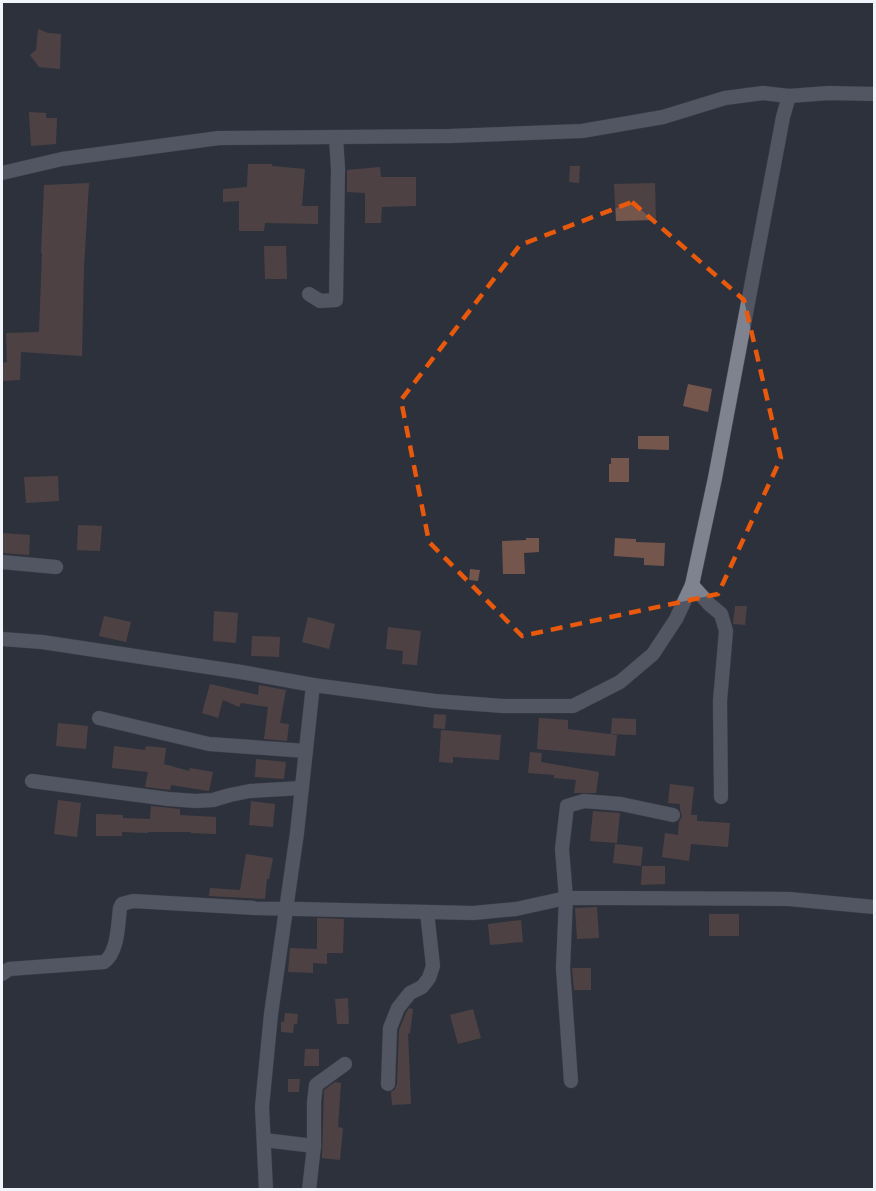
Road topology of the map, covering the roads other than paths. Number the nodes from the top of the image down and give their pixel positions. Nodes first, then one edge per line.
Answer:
1 (874, 94) edge
2 (789, 96) junction
3 (336, 138) junction
4 (2, 173) edge
5 (309, 294) dead end
6 (2, 562) edge
7 (56, 567) dead end
8 (692, 585) junction
9 (2, 639) edge
10 (313, 684) junction
11 (99, 718) dead end
12 (306, 751) junction
13 (32, 781) dead end
14 (302, 788) junction
15 (721, 797) dead end
16 (673, 815) dead end
17 (566, 898) junction
18 (874, 907) edge
19 (287, 908) junction
20 (427, 912) junction
21 (2, 974) edge
22 (345, 1064) dead end
23 (571, 1081) dead end
24 (388, 1084) dead end
25 (264, 1140) junction
26 (314, 1146) junction
27 (266, 1190) edge
28 (309, 1190) edge

1 - 2 street
2 - 3 street
2 - 8 street
3 - 4 street
3 - 5 street
6 - 7 street
8 - 10 street
8 - 15 street
9 - 10 street
10 - 12 street
11 - 12 street
12 - 14 street
13 - 14 street
14 - 19 street
16 - 17 street
17 - 18 street
17 - 20 street
17 - 23 street
19 - 20 street
19 - 21 street
19 - 25 street
20 - 24 street
22 - 26 street
25 - 26 street
25 - 27 street
26 - 28 street

